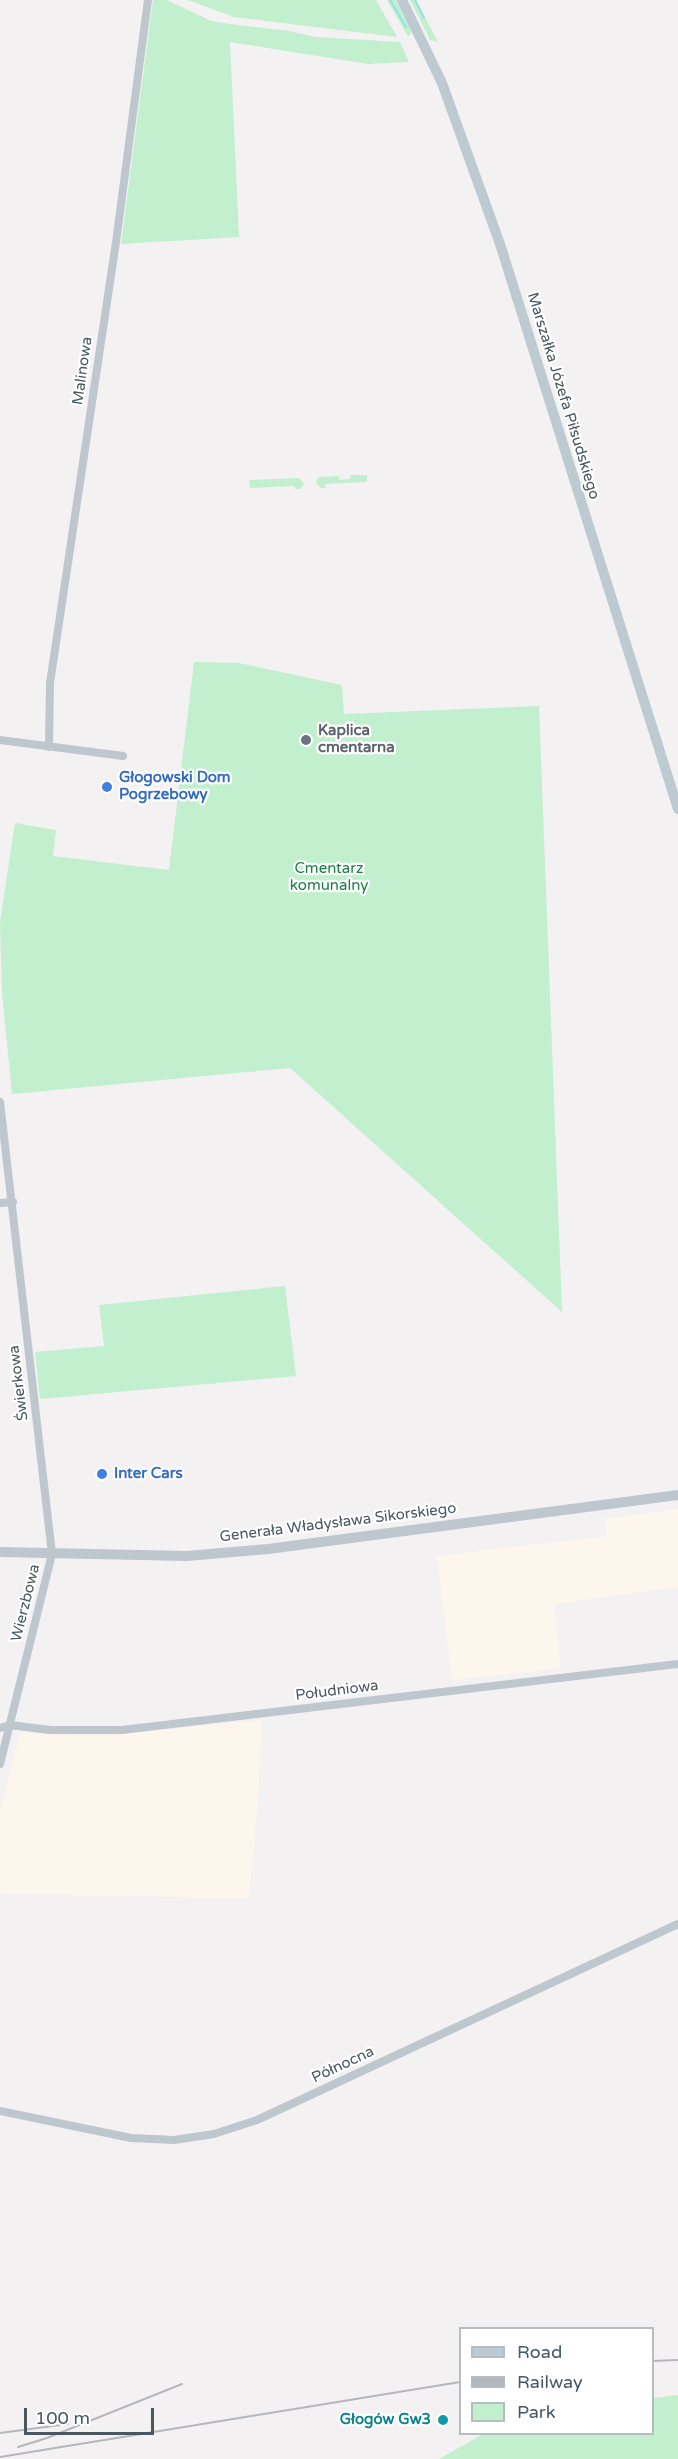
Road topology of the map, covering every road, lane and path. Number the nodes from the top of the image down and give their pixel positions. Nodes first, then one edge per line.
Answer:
1 (148, 0) edge
2 (402, 0) edge
3 (0, 740) edge
4 (49, 747) junction
5 (123, 756) dead end
6 (678, 808) edge
7 (0, 1102) edge
8 (13, 1202) junction
9 (0, 1203) edge
10 (678, 1495) edge
11 (0, 1552) edge
12 (52, 1554) junction
13 (678, 1664) edge
14 (10, 1725) junction
15 (0, 1728) edge
16 (0, 1764) edge
17 (678, 1924) edge
18 (0, 2111) edge

1 - 4 street, Malinowa
2 - 6 main road, Marszałka Józefa Piłsudskiego
3 - 4 street
4 - 5 street
7 - 8 street, Świerkowa
8 - 9 street
8 - 12 street, Świerkowa
10 - 12 street, Generała Władysława Sikorskiego
11 - 12 street, Generała Władysława Sikorskiego
12 - 14 street, Wierzbowa
13 - 14 street, Południowa
14 - 15 street, Południowa
14 - 16 street, Wierzbowa
17 - 18 street, Północna

